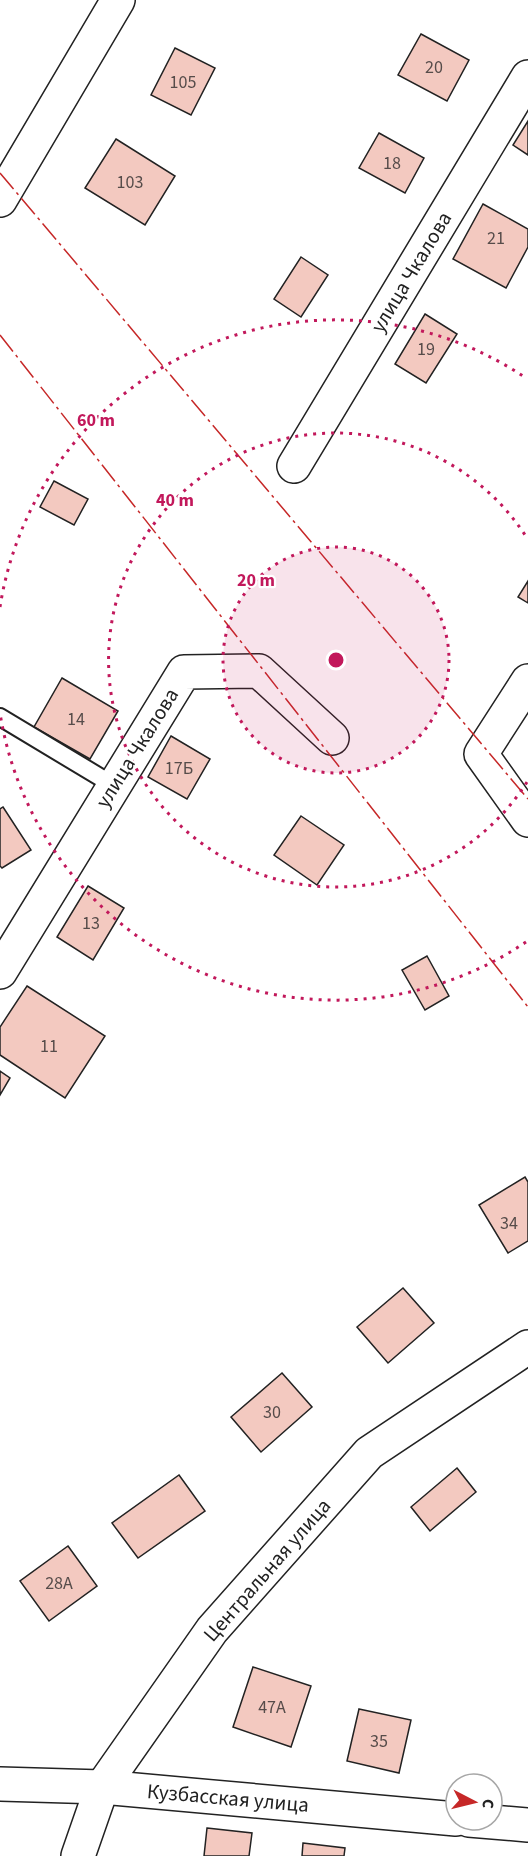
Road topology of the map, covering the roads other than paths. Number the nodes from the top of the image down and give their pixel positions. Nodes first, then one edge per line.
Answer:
1 (118, 0) edge
2 (528, 77) edge
3 (0, 200) edge
4 (294, 466) dead end
5 (528, 681) edge
6 (0, 717) edge
7 (332, 738) dead end
8 (114, 785) junction
9 (528, 820) edge
10 (0, 972) edge
11 (528, 1347) edge
12 (0, 1784) edge
13 (102, 1787) junction
14 (444, 1818) edge
15 (504, 1823) edge
16 (528, 1825) edge
17 (78, 1856) edge

1 - 3 street
2 - 4 street, улица Чкалова
5 - 9 street
6 - 8 lane
7 - 8 street, улица Чкалова
8 - 10 street, улица Чкалова
11 - 13 street, Центральная улица
12 - 13 street, Кузбасская улица
13 - 14 street, Кузбасская улица
13 - 17 street, Центральная улица
15 - 16 street

